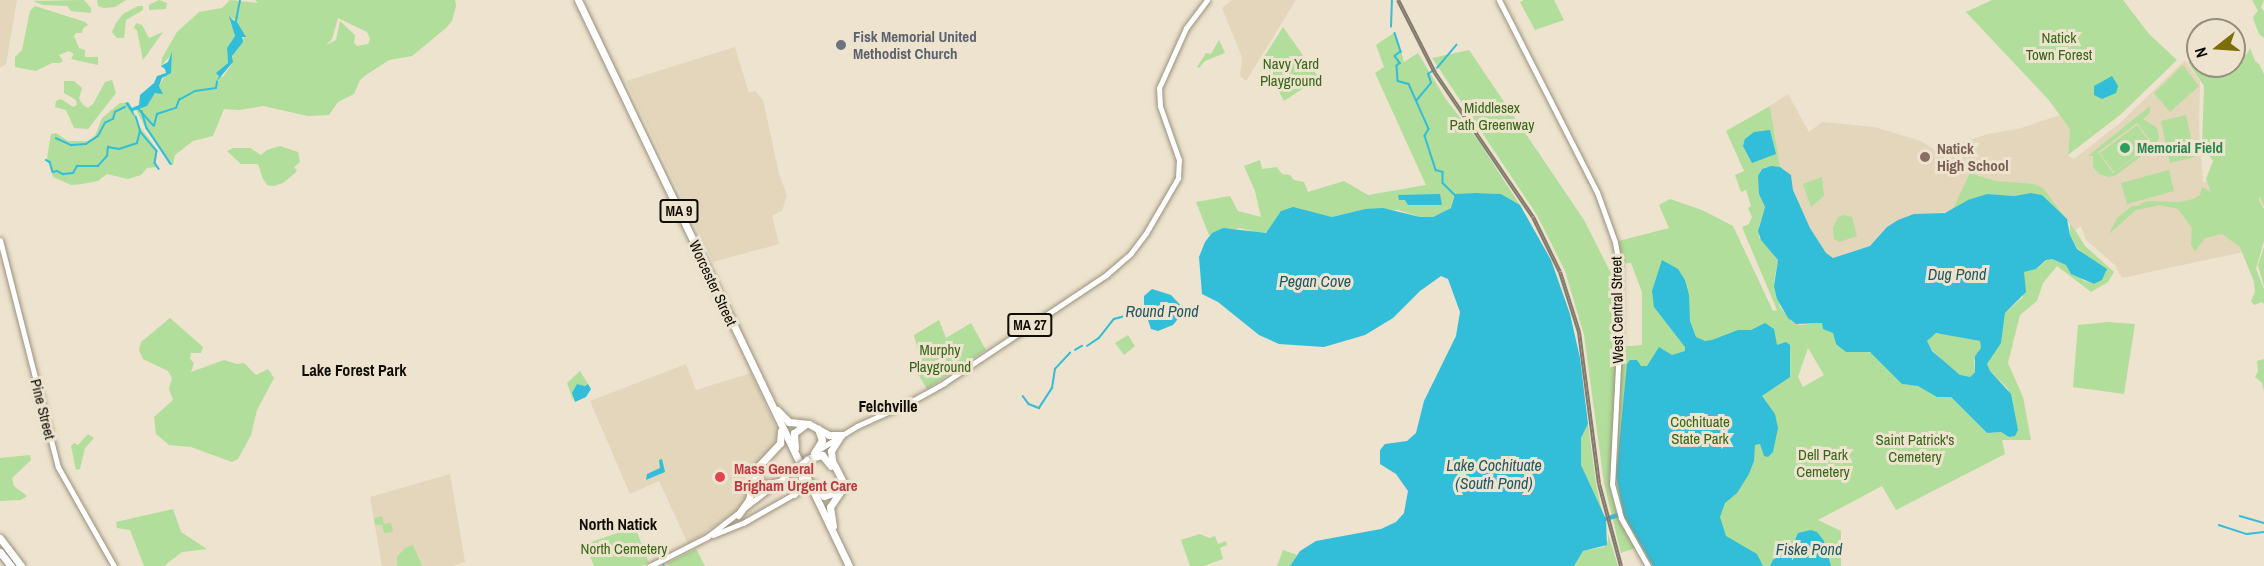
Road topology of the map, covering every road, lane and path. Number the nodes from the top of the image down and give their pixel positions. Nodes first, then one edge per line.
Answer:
1 (578, 0) edge
2 (583, 0) edge
3 (1207, 0) edge
4 (1499, 0) edge
5 (0, 240) edge
6 (777, 410) junction
7 (779, 422) junction
8 (807, 423) junction
9 (816, 427) junction
10 (841, 435) junction
11 (795, 448) junction
12 (814, 453) junction
13 (795, 456) junction
14 (807, 459) junction
15 (800, 466) junction
16 (779, 482) junction
17 (812, 483) junction
18 (794, 494) junction
19 (756, 500) junction
20 (817, 502) junction
21 (763, 512) junction
22 (738, 515) junction
23 (833, 526) junction
24 (707, 537) junction
25 (0, 538) edge
26 (0, 552) edge
27 (10, 566) edge
28 (21, 566) edge
29 (114, 566) edge
30 (650, 566) edge
31 (851, 566) edge
32 (1648, 566) edge

1 - 7 highway, Worcester Street / MA 9
2 - 6 highway, Worcester Street / MA 9
3 - 10 main road, MA 27
4 - 32 main road, West Central Street
5 - 29 main road, Pine Street
6 - 8 highway
6 - 11 highway, Worcester Street / MA 9
7 - 13 highway, Worcester Street / MA 9
7 - 22 highway
8 - 9 highway
8 - 11 highway
9 - 10 highway
9 - 12 highway
10 - 12 main road, MA 27
10 - 23 highway
11 - 17 highway, Worcester Street / MA 9
12 - 14 main road, MA 27
13 - 15 highway, Worcester Street / MA 9
13 - 16 highway
14 - 16 main road, MA 27, bridge
14 - 17 highway
15 - 18 highway
15 - 20 highway, Worcester Street / MA 9
16 - 19 main road, MA 27
17 - 23 highway, Worcester Street / MA 9
18 - 20 highway
18 - 21 main road
19 - 21 main road
19 - 22 main road, MA 27
20 - 31 highway, Worcester Street / MA 9
21 - 24 main road
22 - 24 main road, MA 27
23 - 31 highway, Worcester Street / MA 9
24 - 30 main road, MA 27
25 - 28 highway
26 - 27 highway

